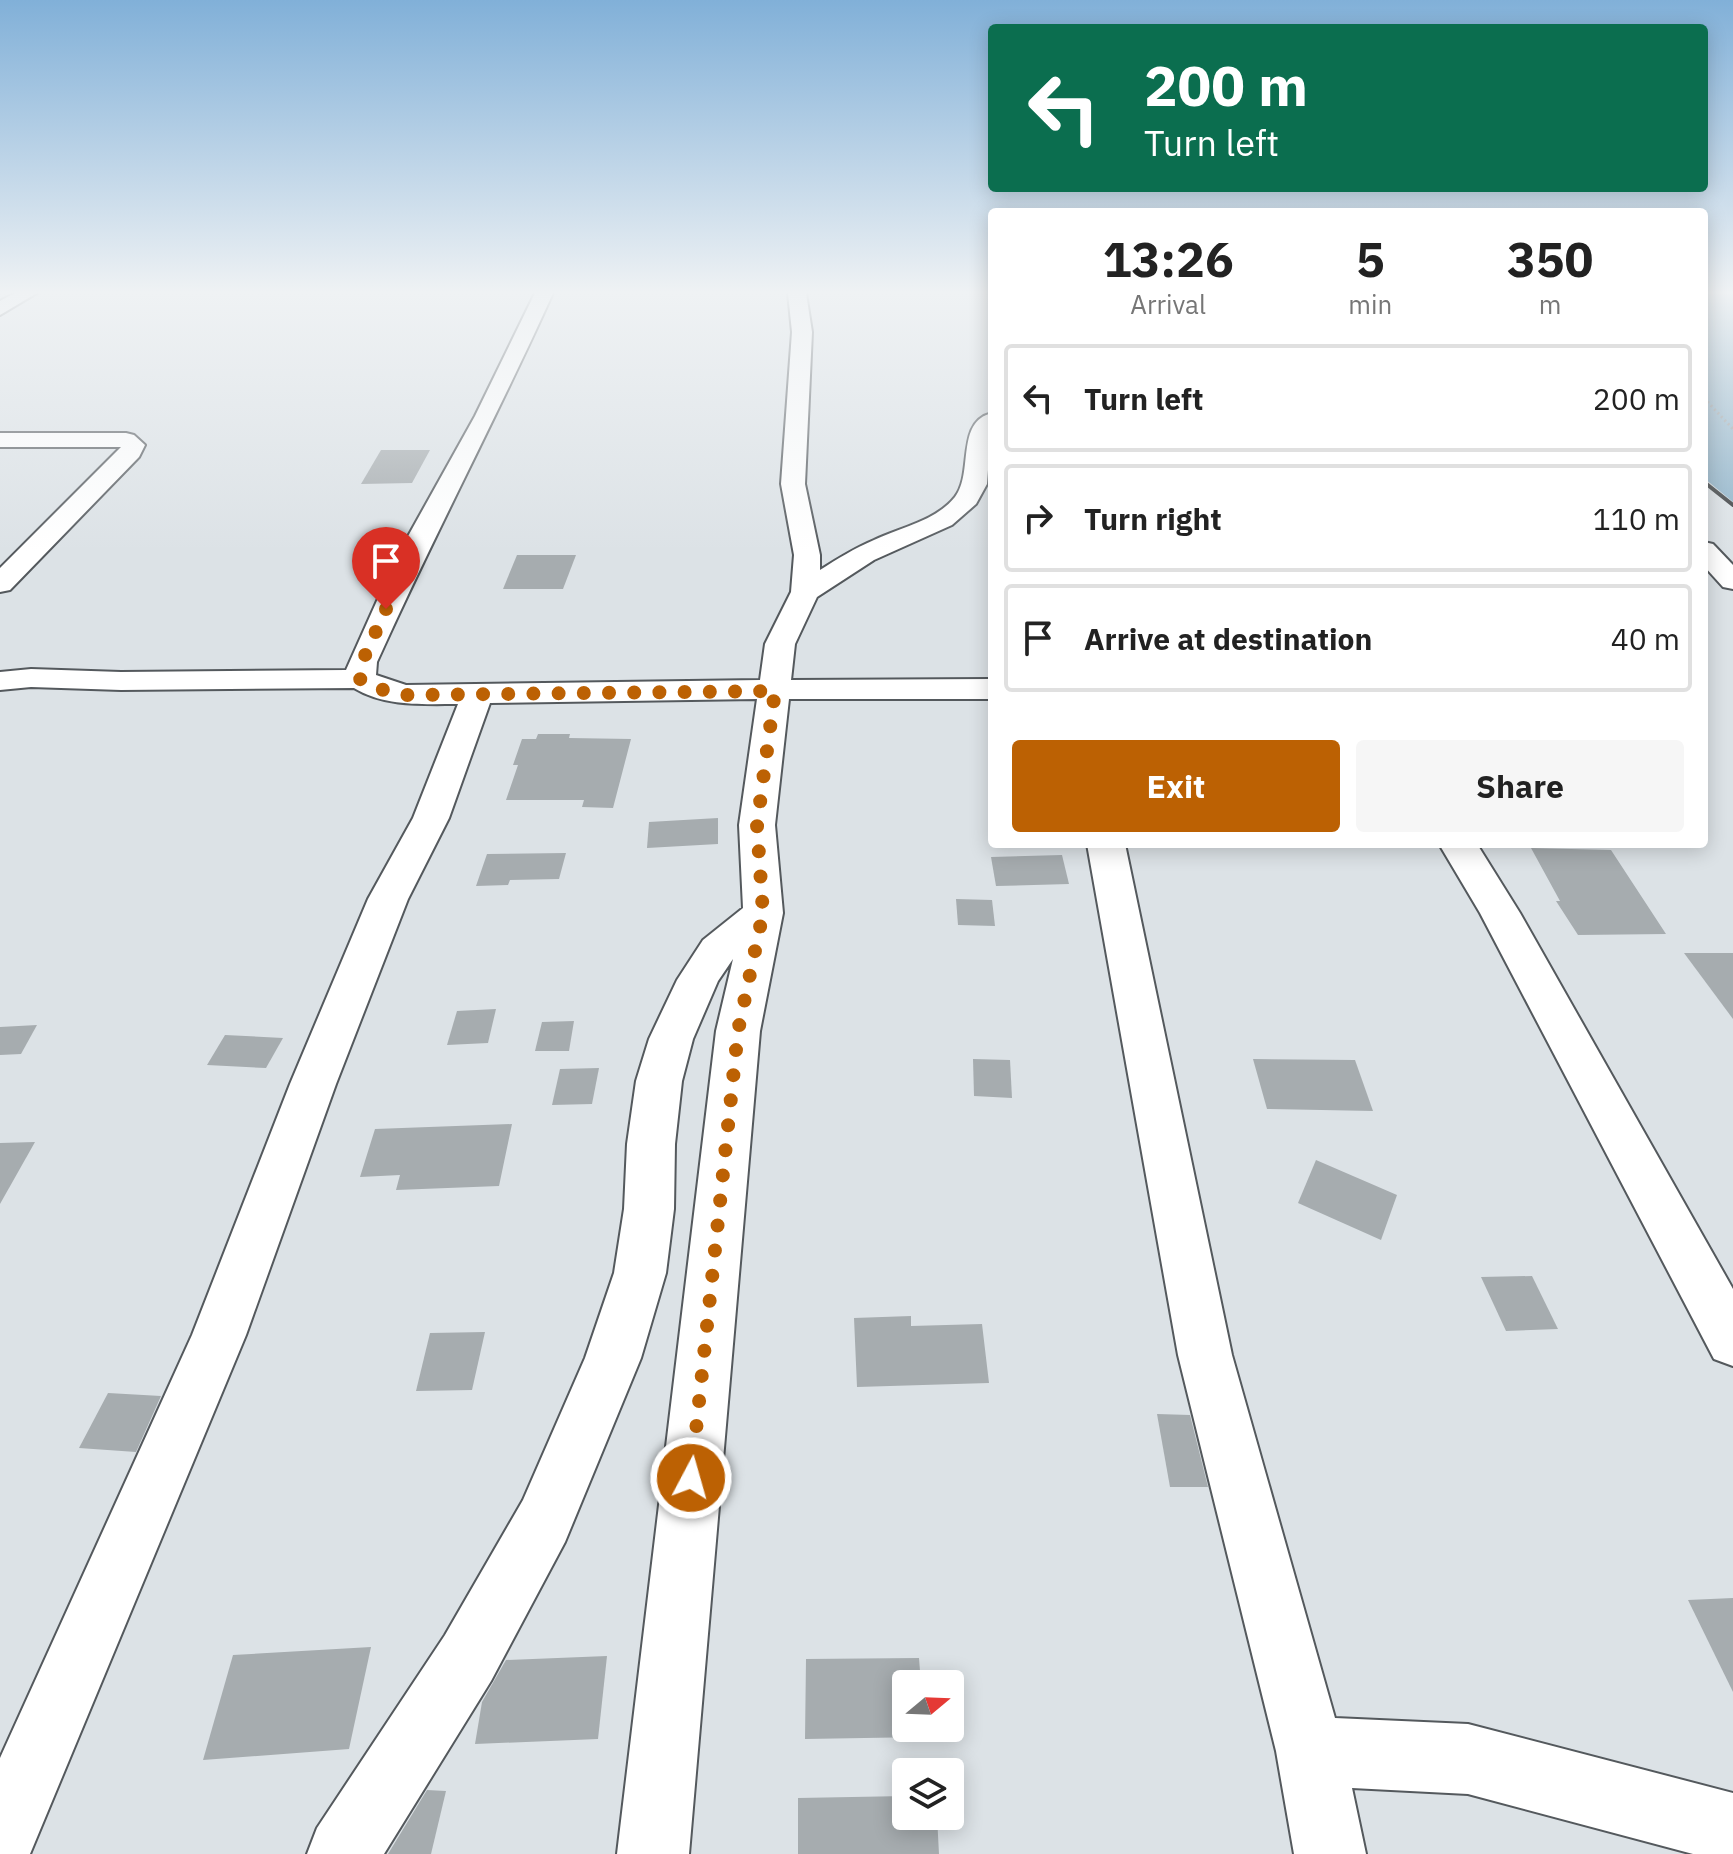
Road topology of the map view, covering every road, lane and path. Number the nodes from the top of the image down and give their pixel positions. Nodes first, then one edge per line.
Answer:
1 (503, 380) edge
2 (799, 380) edge
3 (1708, 402) edge
4 (988, 425) edge
5 (1733, 429) edge
6 (0, 440) edge
7 (1708, 554) edge
8 (1733, 581) edge
9 (0, 584) edge
10 (805, 592) junction
11 (360, 679) junction
12 (0, 681) edge
13 (988, 689) edge
14 (775, 691) junction
15 (477, 696) junction
16 (1107, 848) edge
17 (1460, 848) edge
18 (763, 913) junction
19 (1733, 1341) edge
20 (1310, 1751) junction
21 (1733, 1829) edge
22 (0, 1840) edge
23 (343, 1854) edge
24 (653, 1854) edge
25 (1330, 1854) edge

1 - 11 street
2 - 10 street
3 - 5 path
4 - 10 street
6 - 9 street
7 - 8 street
10 - 14 street
11 - 12 street
11 - 15 street
13 - 14 street
14 - 15 street
14 - 18 street
15 - 22 street
16 - 20 street
17 - 19 street
18 - 23 street
18 - 24 street
20 - 21 street
20 - 25 street

